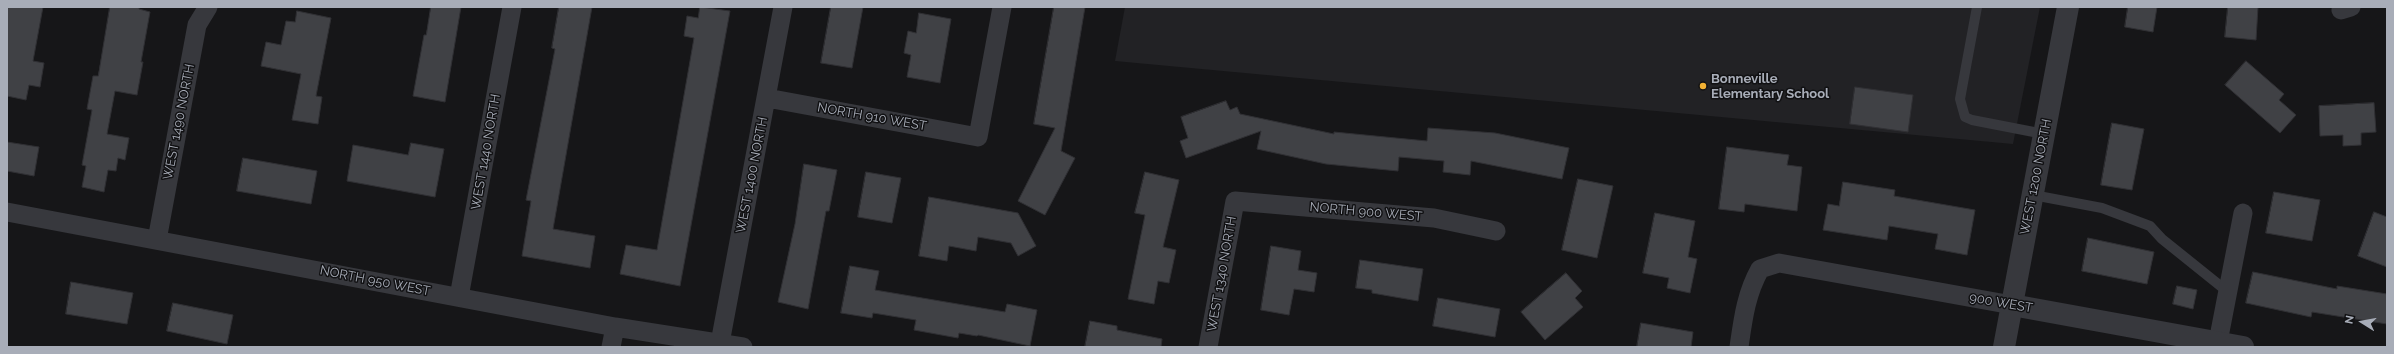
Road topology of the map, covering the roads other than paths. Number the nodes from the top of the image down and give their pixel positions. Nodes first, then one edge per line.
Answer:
1 (208, 7) edge
2 (512, 7) edge
3 (783, 7) edge
4 (1002, 7) edge
5 (1977, 7) edge
6 (2068, 7) edge
7 (767, 98) junction
8 (2044, 134) junction
9 (2033, 195) junction
10 (1236, 201) joint
11 (7, 212) edge
12 (2243, 213) dead end
13 (1496, 231) dead end
14 (157, 240) junction
15 (2228, 292) junction
16 (459, 297) junction
17 (2012, 305) junction
18 (614, 327) junction
19 (2218, 342) junction
20 (720, 343) junction
21 (611, 347) edge
22 (743, 347) edge
23 (1208, 347) edge
24 (1739, 347) edge
25 (2004, 347) edge
26 (2243, 347) edge

1 - 14 street, WEST 1490 NORTH
2 - 16 street, WEST 1440 NORTH
3 - 7 street, WEST 1400 NORTH
4 - 7 street, NORTH 910 WEST
5 - 8 lane
6 - 8 street, WEST 1200 NORTH
7 - 20 street, WEST 1400 NORTH
8 - 9 street, WEST 1200 NORTH
9 - 15 lane
9 - 17 street, WEST 1200 NORTH
10 - 13 street, NORTH 900 WEST
10 - 23 street, WEST 1340 NORTH
11 - 14 street, NORTH 950 WEST
12 - 15 street
14 - 16 street, NORTH 950 WEST
15 - 19 street
16 - 18 street, NORTH 950 WEST
17 - 19 street, 900 WEST
17 - 24 street, 900 WEST
17 - 25 street, WEST 1200 NORTH
18 - 20 street, NORTH 950 WEST
18 - 21 street
19 - 26 street, 900 WEST
20 - 22 street, NORTH 950 WEST

